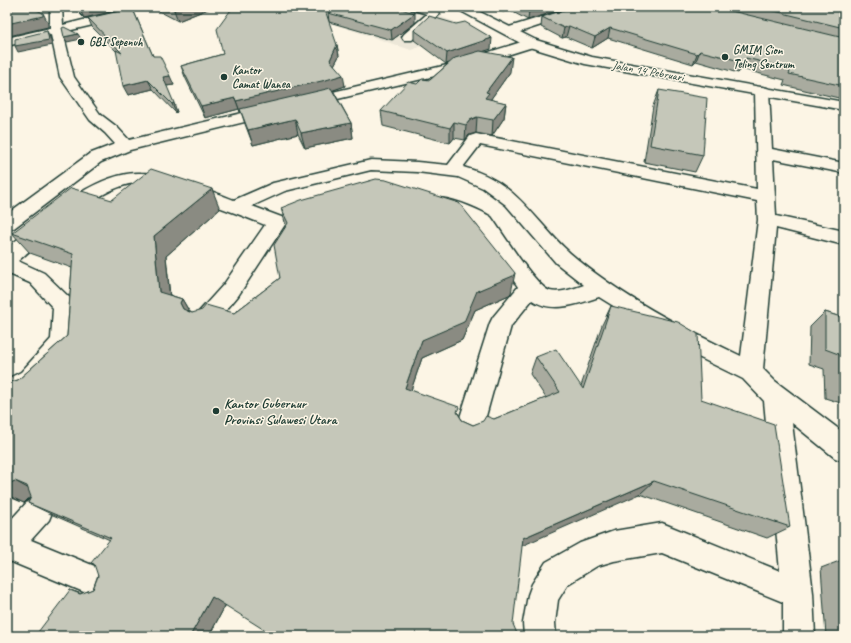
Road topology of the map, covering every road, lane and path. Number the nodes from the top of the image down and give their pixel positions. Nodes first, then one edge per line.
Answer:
1 (60, 7) edge
2 (415, 7) edge
3 (461, 7) edge
4 (563, 7) edge
5 (586, 7) edge
6 (128, 13) edge
7 (505, 29) junction
8 (56, 30) junction
9 (408, 37) dead end
10 (7, 42) edge
11 (531, 43) junction
12 (762, 91) junction
13 (844, 106) edge
14 (125, 146) junction
15 (764, 152) junction
16 (83, 166) junction
17 (844, 168) edge
18 (452, 171) junction
19 (134, 178) junction
20 (766, 198) junction
21 (424, 199) edge
22 (236, 206) junction
23 (767, 220) junction
24 (7, 223) edge
25 (844, 238) edge
26 (7, 259) edge
27 (7, 264) edge
28 (530, 288) junction
29 (601, 288) junction
30 (204, 321) edge
31 (751, 372) junction
32 (7, 391) edge
33 (776, 396) junction
34 (470, 427) edge
35 (844, 449) edge
36 (40, 510) edge
37 (8, 545) edge
38 (103, 584) edge
39 (798, 592) junction
40 (540, 636) edge
41 (799, 636) edge

1 - 8 street
2 - 9 street
3 - 7 street, Jalan 14 Pebruari
4 - 7 street
5 - 7 street
6 - 8 street
7 - 11 street, Jalan 14 Pebruari
8 - 10 street
8 - 14 street
11 - 12 street, Jalan 14 Pebruari
11 - 14 street
12 - 13 street, Jalan 14 Pebruari
12 - 15 street
14 - 16 street
15 - 17 street
15 - 20 street
16 - 19 street
16 - 24 street
18 - 20 street
18 - 22 street
18 - 29 street
19 - 22 street
19 - 26 street
20 - 23 street
21 - 28 street
22 - 30 street
23 - 25 street
23 - 31 street
27 - 32 street
28 - 29 street
28 - 34 street
29 - 31 street
31 - 33 street
33 - 35 street
33 - 39 street
36 - 37 street
37 - 38 street
39 - 40 street
39 - 41 street

